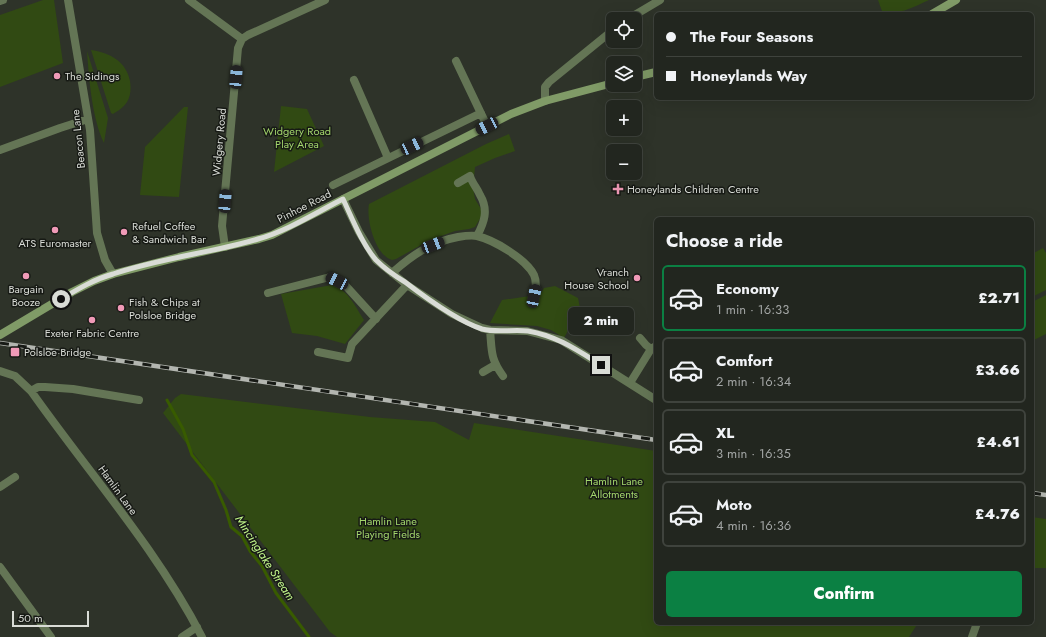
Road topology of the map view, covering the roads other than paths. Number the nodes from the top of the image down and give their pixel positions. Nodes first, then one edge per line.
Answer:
1 (68, 0) edge
2 (189, 0) edge
3 (325, 0) edge
4 (660, 0) edge
5 (956, 0) edge
6 (640, 12) edge
7 (935, 12) edge
8 (606, 36) edge
9 (242, 40) junction
10 (456, 61) dead end
11 (654, 72) edge
12 (642, 75) edge
13 (354, 80) dead end
14 (606, 85) edge
15 (545, 101) junction
16 (481, 113) junction
17 (88, 119) junction
18 (487, 126) junction
19 (0, 150) edge
20 (388, 158) junction
21 (458, 183) dead end
22 (333, 185) dead end
23 (343, 199) junction
24 (477, 236) junction
25 (225, 246) junction
26 (392, 273) junction
27 (113, 274) junction
28 (408, 285) junction
29 (268, 293) dead end
30 (534, 296) dead end
31 (376, 319) junction
32 (490, 330) junction
33 (0, 335) edge
34 (640, 338) dead end
35 (654, 347) edge
36 (318, 352) dead end
37 (495, 365) junction
38 (0, 370) edge
39 (483, 372) dead end
40 (503, 376) dead end
41 (630, 383) junction
42 (31, 391) junction
43 (654, 399) edge
44 (139, 400) dead end
45 (15, 477) dead end
46 (0, 488) edge
47 (0, 567) edge
48 (976, 625) edge
49 (197, 627) junction
50 (51, 637) edge
51 (182, 637) edge
52 (202, 637) edge
53 (972, 637) edge

1 - 17 street, Beacon Lane
2 - 9 street
3 - 9 street
4 - 6 street
5 - 7 main road
8 - 15 street
9 - 25 street, Widgery Road
10 - 16 street
11 - 12 main road
13 - 20 street
14 - 15 main road, Pinhoe Road
15 - 18 main road, Pinhoe Road
16 - 18 street
16 - 20 street
17 - 19 street
17 - 27 street, Beacon Lane
18 - 23 main road, Pinhoe Road
20 - 22 street
21 - 24 street
23 - 25 main road, Pinhoe Road
23 - 26 street
24 - 26 street
24 - 30 street
25 - 27 main road, Pinhoe Road
26 - 28 street
27 - 33 main road, Pinhoe Road
28 - 31 street
28 - 32 street
29 - 31 street
31 - 36 street
32 - 37 street
32 - 41 street
34 - 35 street
35 - 41 street
37 - 39 street
37 - 40 street
38 - 42 street, Hamlin Lane
41 - 43 street
42 - 44 street
42 - 49 street, Hamlin Lane
45 - 46 street
47 - 50 street
48 - 53 street
49 - 51 street
49 - 52 street, Hamlin Lane

